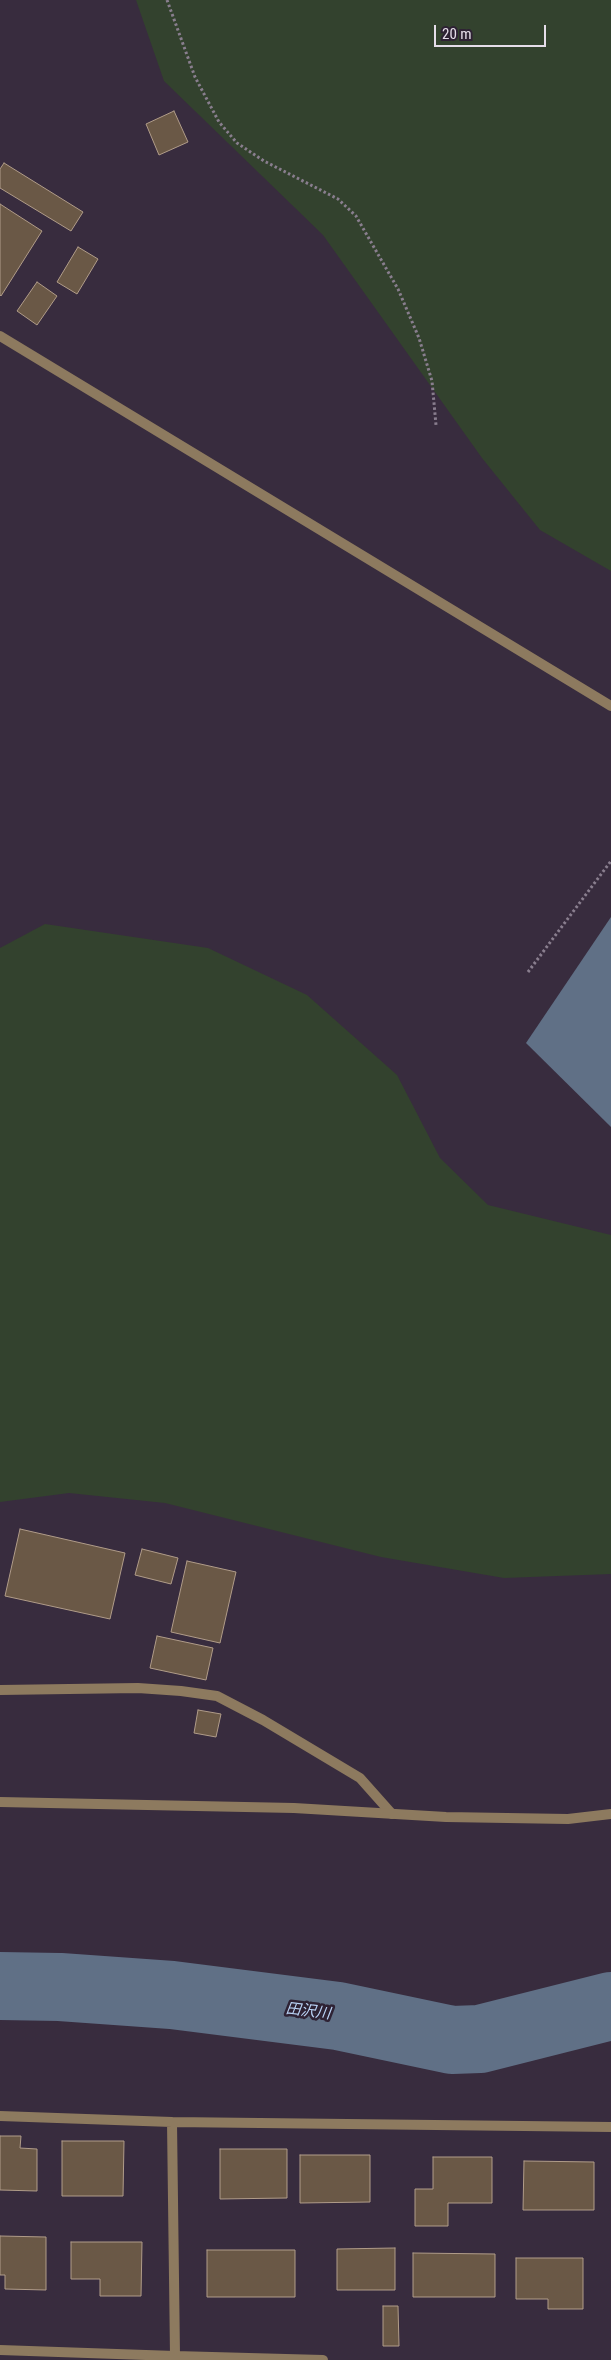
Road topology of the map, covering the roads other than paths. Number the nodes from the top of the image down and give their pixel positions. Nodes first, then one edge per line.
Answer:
1 (0, 336) edge
2 (611, 706) edge
3 (0, 1690) edge
4 (0, 1802) edge
5 (392, 1814) junction
6 (611, 1814) edge
7 (0, 2116) edge
8 (172, 2122) junction
9 (611, 2127) edge
10 (0, 2350) edge
11 (175, 2358) edge
12 (323, 2360) edge

1 - 2 street
3 - 5 street
4 - 5 street
5 - 6 street
7 - 8 street
8 - 9 street
8 - 11 street
10 - 11 street
11 - 12 street

